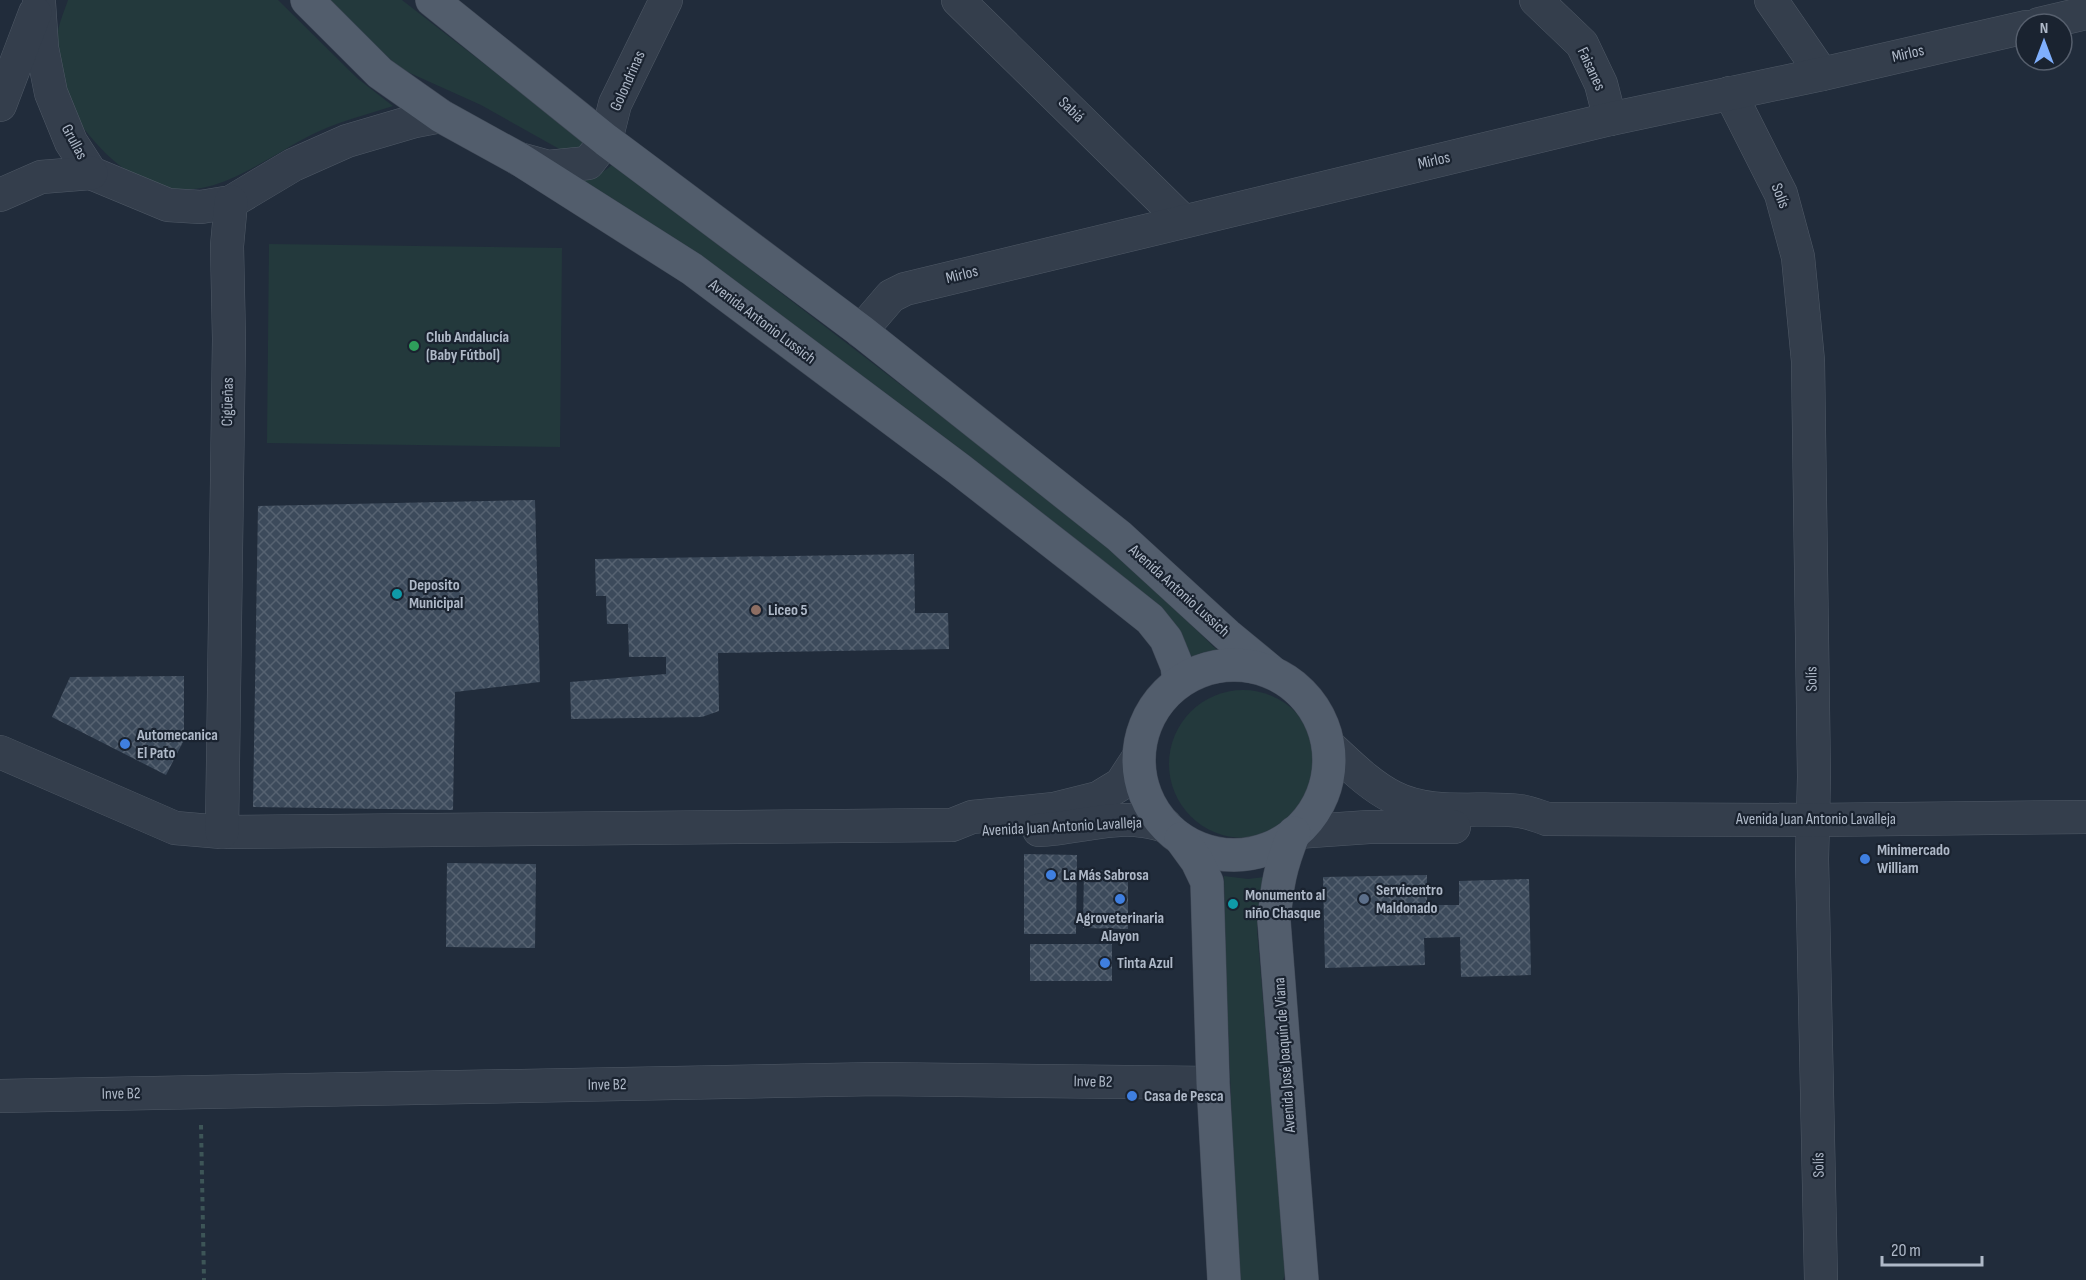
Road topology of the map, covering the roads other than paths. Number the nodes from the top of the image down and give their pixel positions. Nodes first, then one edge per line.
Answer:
1 (308, 0) edge
2 (432, 0) edge
3 (666, 0) edge
4 (958, 0) edge
5 (1536, 0) edge
6 (1771, 0) edge
7 (40, 2) edge
8 (2014, 30) edge
9 (1822, 74) junction
10 (1730, 93) junction
11 (0, 105) edge
12 (441, 116) junction
13 (1610, 119) junction
14 (606, 140) junction
15 (519, 159) junction
16 (91, 173) junction
17 (0, 195) edge
18 (231, 202) junction
19 (1183, 221) junction
20 (861, 331) junction
21 (1273, 673) junction
22 (1179, 682) junction
23 (1329, 746) junction
24 (0, 752) edge
25 (1138, 758) junction
26 (2086, 817) edge
27 (1547, 819) junction
28 (1813, 820) junction
29 (952, 825) junction
30 (222, 832) junction
31 (1174, 833) junction
32 (1296, 833) junction
33 (1213, 1083) junction
34 (0, 1096) edge
35 (1224, 1280) edge
36 (1302, 1280) edge
37 (1821, 1280) edge

1 - 12 main road, Avenida Antonio Lussich
2 - 14 main road, Avenida Antonio Lussich
3 - 14 street, Golondrinas
4 - 19 street, Sabiá
5 - 13 street, Faisanes
6 - 9 street
7 - 11 street
7 - 16 street, Grullas
8 - 9 street, Mirlos
9 - 10 street, Mirlos
10 - 13 street, Mirlos
10 - 28 street, Solís
12 - 15 main road, Avenida Antonio Lussich
12 - 18 street
13 - 19 street, Mirlos
14 - 15 street, Golondrinas
14 - 20 main road, Avenida Antonio Lussich
15 - 22 main road, Avenida Antonio Lussich
16 - 17 street
16 - 18 street, Grullas
18 - 30 street, Cigüeñas
19 - 20 street, Mirlos
20 - 21 main road, Avenida Antonio Lussich
21 - 22 main road
21 - 23 main road
22 - 25 main road
23 - 27 street, Avenida Juan Antonio Lavalleja
23 - 32 main road
24 - 30 street
25 - 29 street, Avenida Juan Antonio Lavalleja
25 - 31 main road
26 - 28 street, Avenida Juan Antonio Lavalleja
27 - 28 street, Avenida Juan Antonio Lavalleja
27 - 32 street, Avenida Juan Antonio Lavalleja
28 - 37 street, Solís
29 - 30 street
29 - 31 street, Avenida Juan Antonio Lavalleja
31 - 32 main road
31 - 33 main road
32 - 36 main road, Avenida José Joaquín de Viana
33 - 34 street, Inve B2
33 - 35 main road

